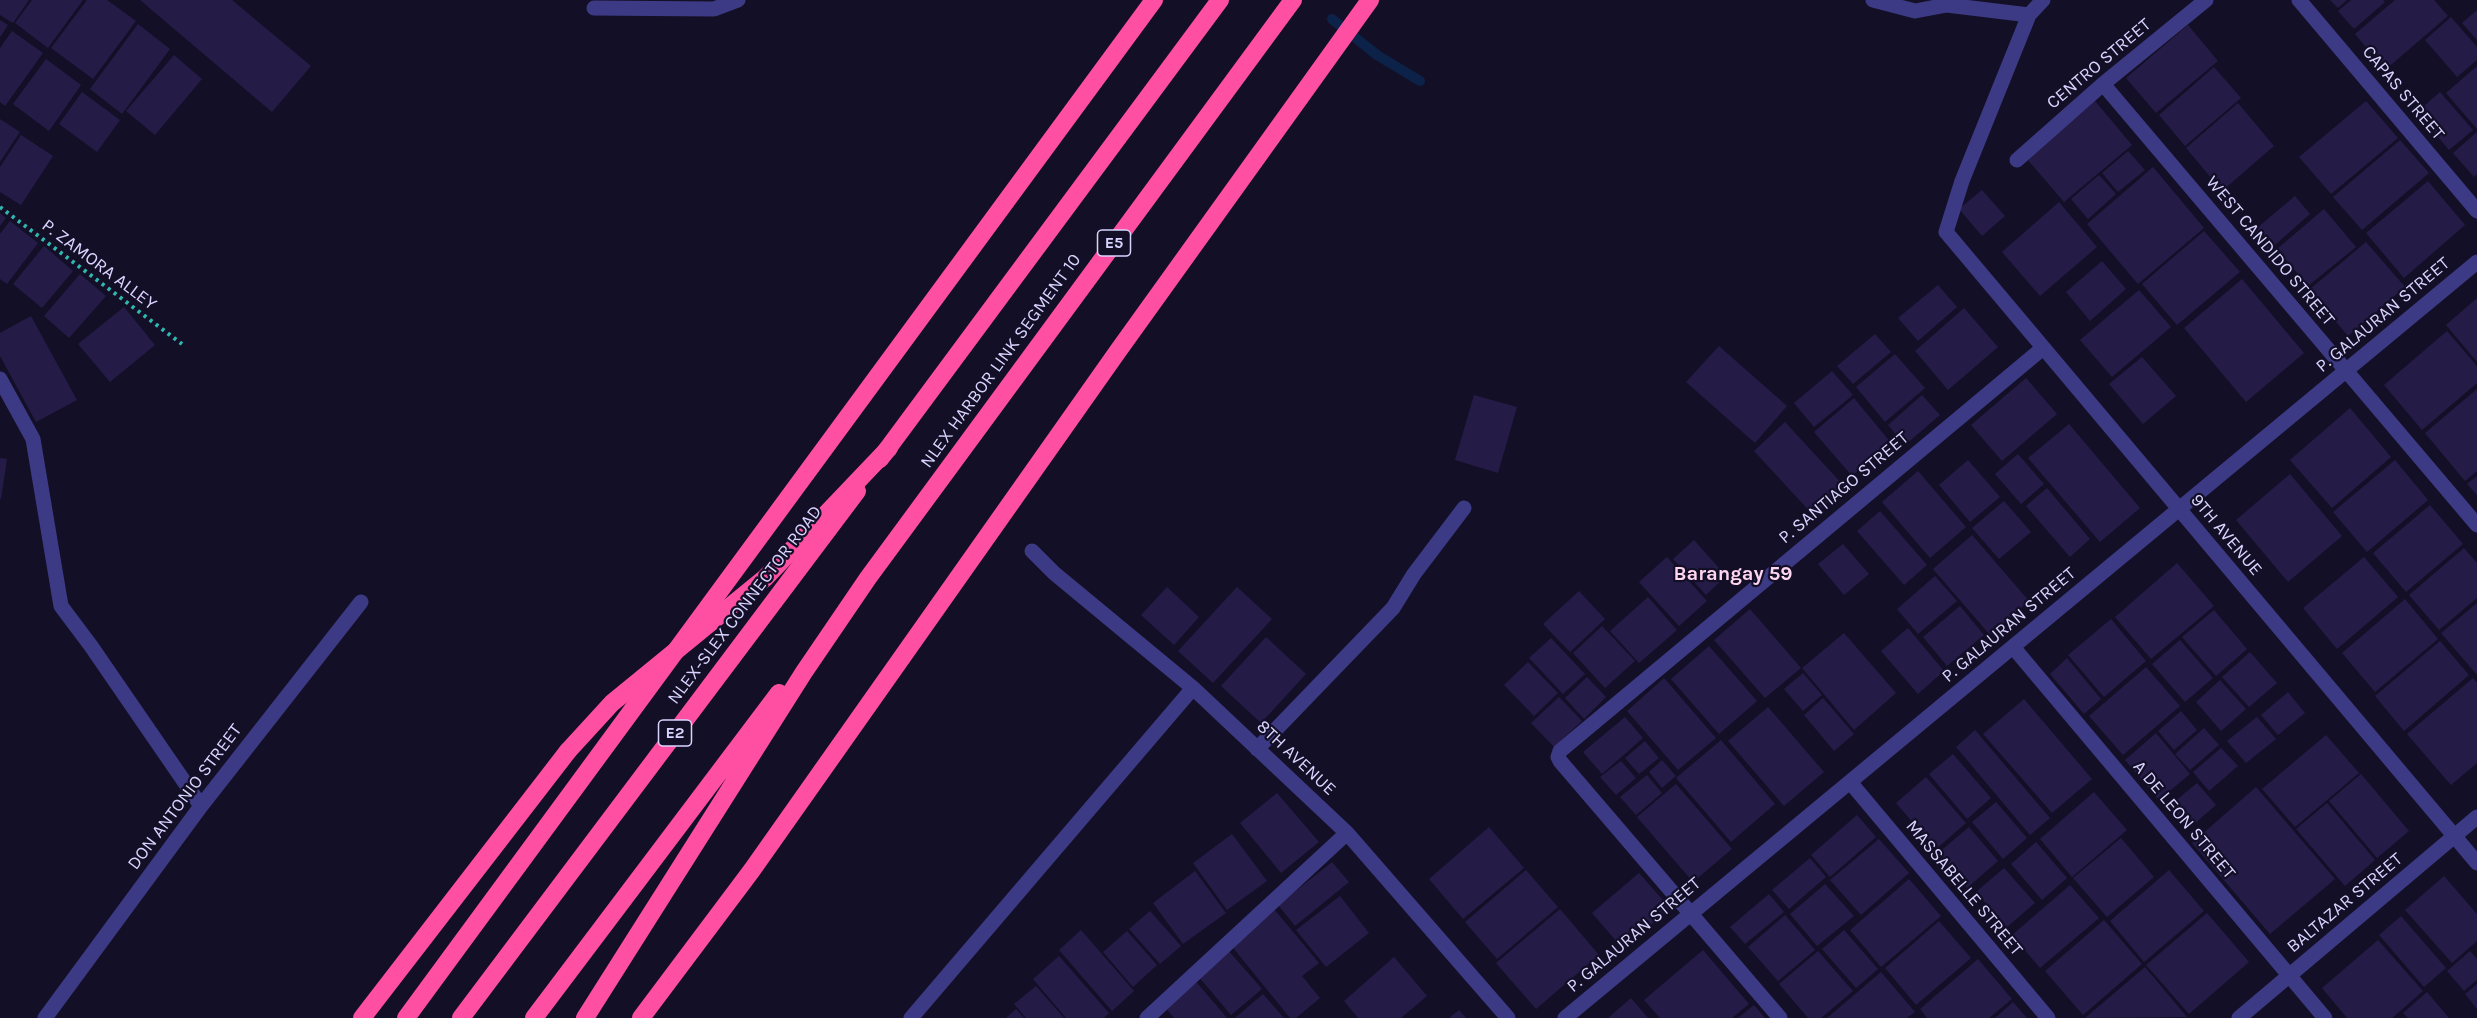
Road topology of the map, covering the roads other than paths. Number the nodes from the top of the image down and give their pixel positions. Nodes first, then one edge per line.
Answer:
1 (738, 0) edge
2 (1154, 0) edge
3 (1220, 0) edge
4 (1293, 0) edge
5 (1370, 0) edge
6 (1873, 0) edge
7 (2043, 0) edge
8 (2206, 0) edge
9 (2299, 0) edge
10 (594, 8) dead end
11 (2029, 15) junction
12 (2103, 84) junction
13 (2017, 160) dead end
14 (2477, 211) edge
15 (2477, 262) edge
16 (2043, 348) junction
17 (2346, 370) junction
18 (0, 380) edge
19 (889, 448) junction
20 (935, 486) junction
21 (1464, 508) dead end
22 (2179, 510) junction
23 (2477, 525) edge
24 (1032, 551) dead end
25 (361, 602) dead end
26 (2013, 647) junction
27 (1192, 688) junction
28 (1257, 749) junction
29 (1850, 782) junction
30 (201, 806) junction
31 (2477, 818) edge
32 (1347, 833) junction
33 (2454, 836) junction
34 (2477, 863) edge
35 (1691, 914) junction
36 (2289, 975) junction
37 (45, 1018) edge
38 (362, 1018) edge
39 (406, 1018) edge
40 (461, 1018) edge
41 (534, 1018) edge
42 (585, 1018) edge
43 (641, 1018) edge
44 (911, 1018) edge
45 (1147, 1018) edge
46 (1508, 1018) edge
47 (1565, 1018) edge
48 (1780, 1018) edge
49 (2048, 1018) edge
50 (2239, 1018) edge
51 (2325, 1018) edge

1 - 10 street
2 - 39 highway
3 - 19 highway, NLEX HARBOR LINK SEGMENT 10
4 - 20 highway, NLEX HARBOR LINK SEGMENT 10 / E5
5 - 43 highway
6 - 11 street
7 - 11 street
8 - 12 street, CENTRO STREET
9 - 14 street, CAPAS STREET
11 - 16 street, 9TH AVENUE
12 - 13 street, CENTRO STREET
12 - 17 street, WEST CANDIDO STREET
15 - 17 street, P. GALAURAN STREET
16 - 22 street, 9TH AVENUE
16 - 35 street, P. SANTIAGO STREET
17 - 22 street, P. GALAURAN STREET
17 - 23 street, WEST CANDIDO STREET
18 - 30 street
19 - 38 highway, bridge
19 - 40 highway, NLEX-SLEX CONNECTOR ROAD / E2, bridge
20 - 41 highway
20 - 42 highway
21 - 28 street
22 - 26 street, P. GALAURAN STREET
22 - 33 street, 9TH AVENUE
24 - 27 street, 8TH AVENUE
25 - 30 street, DON ANTONIO STREET
26 - 29 street, P. GALAURAN STREET
26 - 36 street, A DE LEON STREET
27 - 28 street, 8TH AVENUE
27 - 44 street
28 - 32 street, 8TH AVENUE
29 - 35 street, P. GALAURAN STREET
29 - 49 street, MASSABELLE STREET
30 - 37 street, DON ANTONIO STREET
31 - 33 street, BALTAZAR STREET
32 - 45 street
32 - 46 street, 8TH AVENUE
33 - 34 street, 9TH AVENUE
33 - 36 street, BALTAZAR STREET
35 - 47 street, P. GALAURAN STREET
35 - 48 street
36 - 50 street, BALTAZAR STREET
36 - 51 street, A DE LEON STREET

